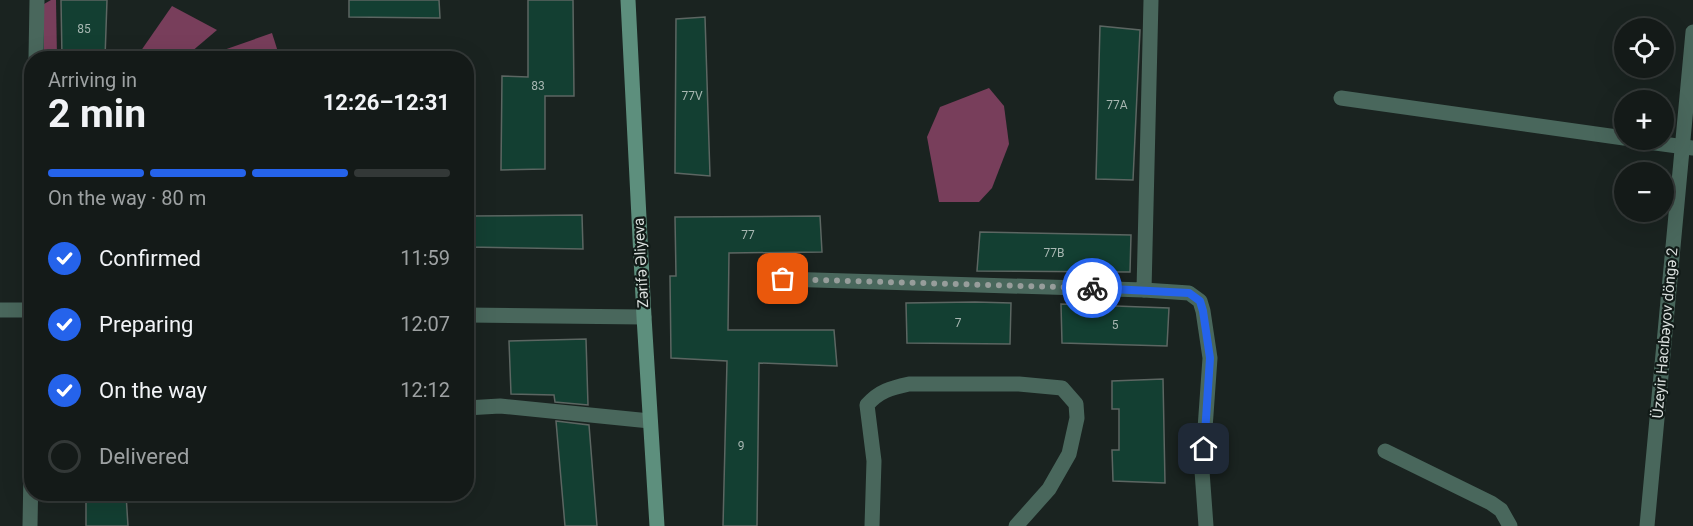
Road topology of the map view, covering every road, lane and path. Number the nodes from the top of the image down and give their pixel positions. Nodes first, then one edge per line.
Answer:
1 (37, 0) edge
2 (628, 0) edge
3 (1151, 0) edge
4 (1693, 32) edge
5 (36, 51) edge
6 (1341, 98) dead end
7 (1614, 137) edge
8 (1688, 147) edge
9 (783, 279) dead end
10 (1144, 290) junction
11 (0, 310) edge
12 (24, 310) edge
13 (474, 315) edge
14 (644, 317) junction
15 (474, 408) edge
16 (650, 421) junction
17 (1385, 451) dead end
18 (30, 501) edge
19 (30, 526) edge
20 (657, 526) edge
21 (872, 526) edge
22 (1016, 526) edge
23 (1206, 526) edge
24 (1510, 526) edge
25 (1647, 526) edge

1 - 5 street
2 - 14 street, Zərifə Əliyeva
3 - 10 street
4 - 8 street, Üzeyir Hacıbəyov döngə 2
6 - 7 street
8 - 25 street, Üzeyir Hacıbəyov döngə 2
9 - 10 street
10 - 23 street
11 - 12 street
13 - 14 street
14 - 16 street, Zərifə Əliyeva
15 - 16 street
16 - 20 street, Zərifə Əliyeva
17 - 24 street
18 - 19 street
21 - 22 street

